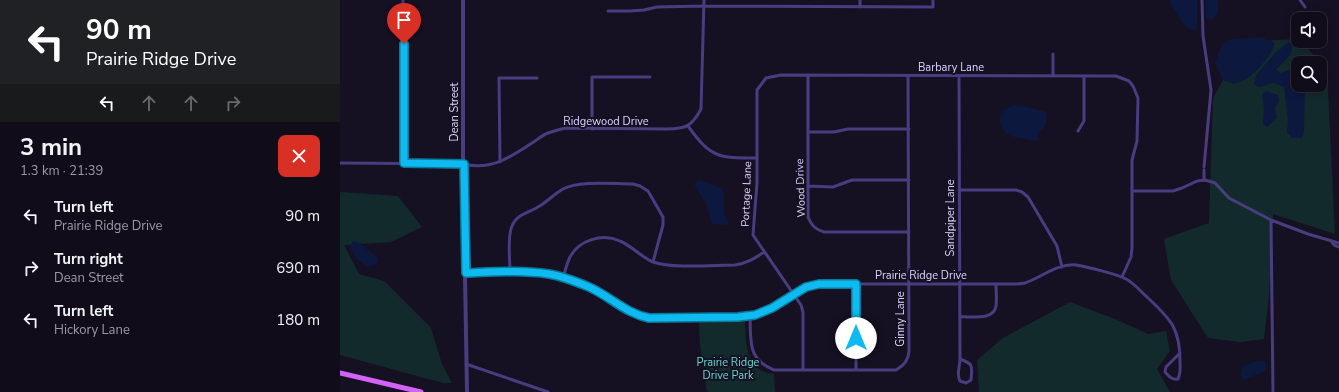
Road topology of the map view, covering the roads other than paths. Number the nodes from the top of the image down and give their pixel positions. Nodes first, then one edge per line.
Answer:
1 (403, 0) edge
2 (463, 0) edge
3 (704, 0) edge
4 (860, 0) edge
5 (933, 0) edge
6 (1202, 0) edge
7 (1300, 0) edge
8 (704, 6) junction
9 (860, 7) junction
10 (1305, 7) dead end
11 (608, 11) dead end
12 (1053, 54) dead end
13 (808, 75) junction
14 (908, 76) junction
15 (959, 76) junction
16 (1053, 76) junction
17 (1084, 76) junction
18 (650, 77) dead end
19 (537, 78) dead end
20 (766, 78) joint
21 (688, 126) junction
22 (592, 129) junction
23 (909, 129) junction
24 (808, 132) junction
25 (1078, 132) dead end
26 (756, 158) junction
27 (500, 162) junction
28 (404, 163) junction
29 (340, 164) edge
30 (464, 164) junction
31 (909, 180) junction
32 (1204, 180) junction
33 (808, 186) junction
34 (959, 190) junction
35 (1133, 191) junction
36 (1271, 220) junction
37 (909, 232) junction
38 (1332, 242) junction
39 (1339, 243) edge
40 (1339, 247) edge
41 (764, 252) junction
42 (653, 262) junction
43 (1062, 267) junction
44 (510, 272) junction
45 (466, 273) junction
46 (1122, 277) junction
47 (563, 278) junction
48 (856, 284) junction
49 (909, 284) junction
50 (960, 284) junction
51 (996, 284) junction
52 (793, 294) junction
53 (750, 316) junction
54 (960, 317) junction
55 (1180, 353) junction
56 (960, 359) junction
57 (466, 364) junction
58 (803, 370) junction
59 (856, 370) junction
60 (340, 373) edge
61 (421, 392) edge
62 (467, 392) edge
63 (548, 392) edge
64 (1273, 392) edge

1 - 28 street
2 - 30 street, Dean Street
3 - 8 street
4 - 9 street
5 - 9 street
6 - 32 street
7 - 10 street
8 - 9 street
8 - 11 street
8 - 21 street
12 - 16 street
13 - 14 street, Barbary Lane
13 - 20 street, Barbary Lane
13 - 24 street, Wood Drive
14 - 15 street, Barbary Lane
14 - 23 street, Ginny Lane
15 - 16 street, Barbary Lane
15 - 34 street, Sandpiper Lane
16 - 17 street, Barbary Lane
17 - 25 street
17 - 35 street, Barbary Lane
18 - 22 street
19 - 27 street
20 - 26 street, Portage Lane
21 - 22 street, Ridgewood Drive
21 - 26 street
22 - 27 street, Ridgewood Drive
23 - 24 street
23 - 31 street, Ginny Lane
24 - 33 street, Wood Drive
26 - 41 street, Portage Lane
27 - 30 street, Ridgewood Drive
28 - 29 street, Ridgewood Drive
28 - 30 street, Ridgewood Drive
30 - 45 street, Dean Street
31 - 33 street
31 - 37 street, Ginny Lane
32 - 35 street
32 - 36 street
33 - 37 street, Wood Drive
34 - 43 street
34 - 50 street, Sandpiper Lane
35 - 46 street
36 - 38 street
36 - 64 street
37 - 49 street, Ginny Lane
38 - 39 street
38 - 40 street
41 - 42 street
41 - 52 street, Portage Lane
42 - 44 street
42 - 47 street
43 - 46 street, Prairie Ridge Drive
43 - 51 street, Prairie Ridge Drive
44 - 45 street, Prairie Ridge Drive
44 - 47 street, Prairie Ridge Drive
45 - 57 street, Dean Street
46 - 55 street, Prairie Ridge Drive
47 - 53 street, Prairie Ridge Drive
48 - 49 street, Prairie Ridge Drive
48 - 52 street, Prairie Ridge Drive
48 - 59 street
49 - 50 street, Prairie Ridge Drive
49 - 59 street, Ginny Lane
50 - 51 street, Prairie Ridge Drive
50 - 54 street, Sandpiper Lane
51 - 54 street
52 - 53 street, Prairie Ridge Drive
52 - 58 street, Portage Lane
53 - 58 street, Ginny Lane
54 - 56 street, Sandpiper Lane
55 - 55 street, Prairie Ridge Drive
56 - 56 street, Sandpiper Lane
57 - 62 street, Dean Street
57 - 63 street
58 - 59 street, Ginny Lane
60 - 61 main road

